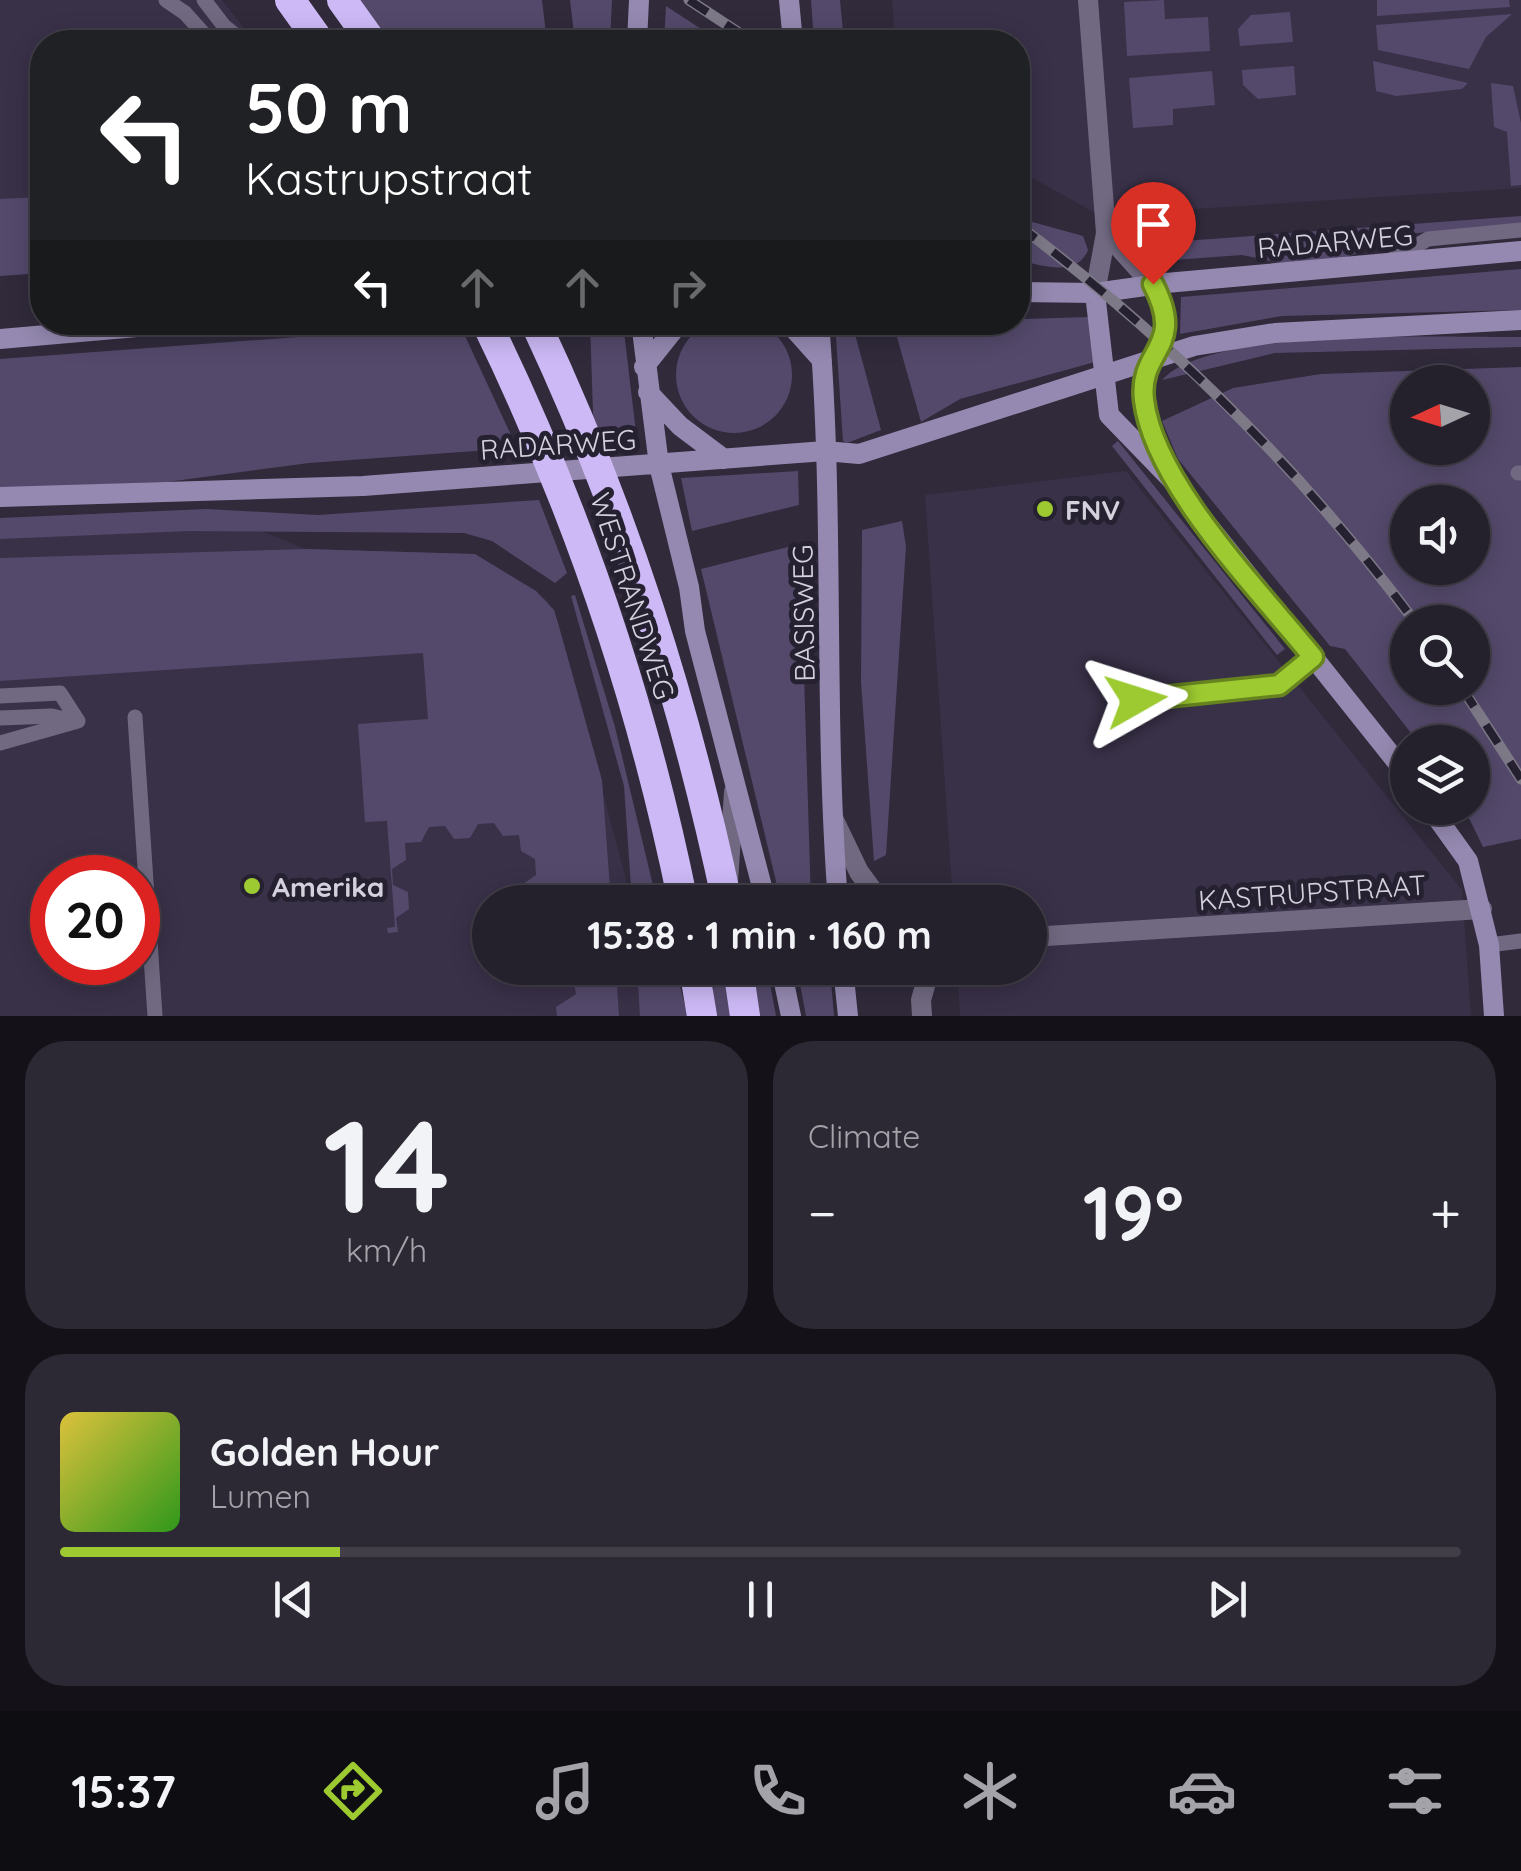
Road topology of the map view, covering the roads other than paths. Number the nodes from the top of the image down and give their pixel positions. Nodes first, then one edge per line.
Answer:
1 (166, 0) edge
2 (204, 0) edge
3 (290, 0) edge
4 (342, 0) edge
5 (639, 0) edge
6 (789, 0) edge
7 (1088, 0) edge
8 (200, 30) edge
9 (223, 30) edge
10 (311, 30) edge
11 (363, 30) edge
12 (638, 30) edge
13 (792, 30) edge
14 (1521, 230) edge
15 (1106, 234) junction
16 (1521, 252) edge
17 (1381, 266) junction
18 (1153, 284) junction
19 (1030, 292) edge
20 (1095, 293) junction
21 (1521, 320) edge
22 (46, 335) edge
23 (492, 335) edge
24 (541, 335) edge
25 (642, 335) edge
26 (670, 335) edge
27 (800, 335) edge
28 (820, 335) edge
29 (0, 339) edge
30 (1155, 359) junction
31 (822, 360) junction
32 (644, 367) junction
33 (1107, 374) junction
34 (648, 392) junction
35 (825, 450) junction
36 (724, 459) junction
37 (660, 464) junction
38 (1172, 478) junction
39 (0, 498) edge
40 (1313, 657) junction
41 (0, 696) edge
42 (1136, 700) dead end
43 (0, 718) edge
44 (135, 718) dead end
45 (78, 722) junction
46 (0, 743) edge
47 (1390, 753) edge
48 (734, 790) junction
49 (832, 814) junction
50 (1442, 825) edge
51 (679, 885) edge
52 (722, 885) edge
53 (728, 885) edge
54 (761, 885) edge
55 (837, 885) edge
56 (869, 885) edge
57 (1482, 910) junction
58 (1047, 937) edge
59 (1521, 941) edge
60 (1489, 945) junction
61 (696, 985) edge
62 (706, 985) edge
63 (740, 985) edge
64 (785, 985) edge
65 (845, 985) edge
66 (925, 985) edge
67 (154, 1016) edge
68 (700, 1016) edge
69 (744, 1016) edge
70 (791, 1016) edge
71 (848, 1016) edge
72 (922, 1016) edge
73 (1494, 1016) edge

1 - 8 lane
2 - 9 lane
3 - 10 highway
4 - 11 highway
5 - 12 street
6 - 13 street
7 - 15 street
14 - 17 lane
15 - 18 street
15 - 20 street
16 - 17 street, RADARWEG
17 - 18 street, RADARWEG
18 - 20 street, RADARWEG
18 - 30 street
19 - 20 street, RADARWEG
20 - 33 street
21 - 30 street, RADARWEG
22 - 29 street
23 - 51 highway, WESTRANDWEG, bridge
24 - 52 highway, WESTRANDWEG, bridge
25 - 32 street
26 - 32 street
27 - 31 street
28 - 31 street, BASISWEG
30 - 33 street, RADARWEG
30 - 38 street
31 - 35 street, BASISWEG
32 - 34 street
33 - 35 street, RADARWEG
33 - 38 street
34 - 36 street
34 - 37 street
35 - 36 street, RADARWEG
35 - 49 street, BASISWEG
36 - 37 street, RADARWEG
37 - 39 street, RADARWEG
37 - 48 street
38 - 40 street
40 - 42 lane
40 - 47 street
41 - 45 lane
43 - 45 lane
44 - 67 lane
45 - 46 lane
48 - 53 street
48 - 54 street
49 - 55 street, BASISWEG
49 - 56 street
50 - 57 street, KASTRUPSTRAAT
57 - 58 street, KASTRUPSTRAAT
57 - 60 street
59 - 60 lane
60 - 73 street
61 - 68 highway, bridge
62 - 68 street
63 - 69 highway
64 - 70 street
65 - 71 street
66 - 72 street

